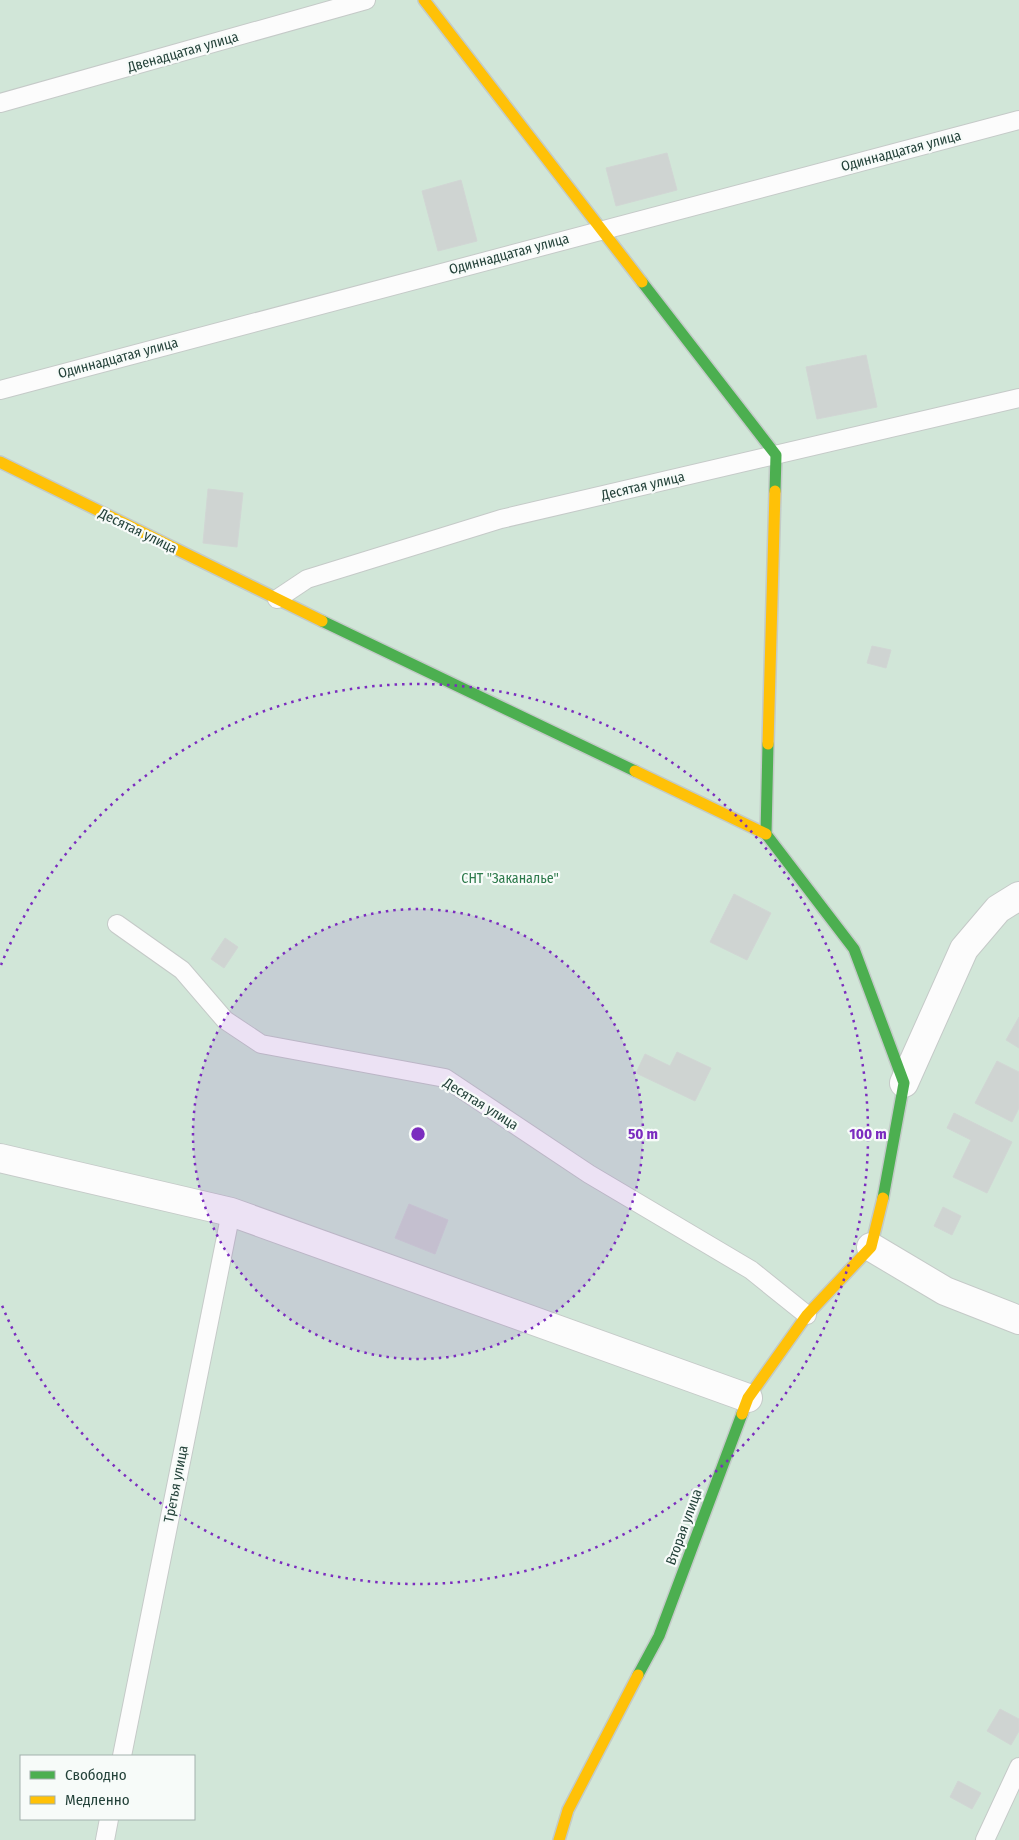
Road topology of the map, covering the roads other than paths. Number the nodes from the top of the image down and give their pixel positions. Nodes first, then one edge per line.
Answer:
1 (366, 0) edge
2 (424, 0) edge
3 (0, 103) edge
4 (1019, 120) edge
5 (602, 230) junction
6 (0, 390) edge
7 (1019, 398) edge
8 (776, 455) junction
9 (0, 462) edge
10 (277, 599) junction
11 (766, 834) junction
12 (1019, 896) edge
13 (118, 924) dead end
14 (904, 1083) junction
15 (0, 1158) edge
16 (231, 1212) junction
17 (871, 1247) junction
18 (807, 1315) junction
19 (1019, 1320) edge
20 (748, 1398) junction
21 (122, 1755) edge
22 (1019, 1767) edge
23 (109, 1820) edge
24 (105, 1840) edge
25 (559, 1840) edge
26 (985, 1840) edge

1 - 3 lane, Двенадцатая улица
2 - 5 street
4 - 5 lane, Одиннадцатая улица
5 - 6 lane, Одиннадцатая улица
5 - 8 street
7 - 8 lane, Десятая улица
8 - 10 lane, Десятая улица
8 - 11 street
9 - 10 street, Десятая улица
10 - 11 street, Десятая улица
11 - 14 street
12 - 14 street
13 - 18 lane, Десятая улица
14 - 17 street
15 - 16 street
16 - 20 street
16 - 21 lane, Третья улица
17 - 18 street, Вторая улица
17 - 19 street
18 - 20 street, Вторая улица
20 - 25 street, Вторая улица
22 - 26 lane
23 - 24 lane

